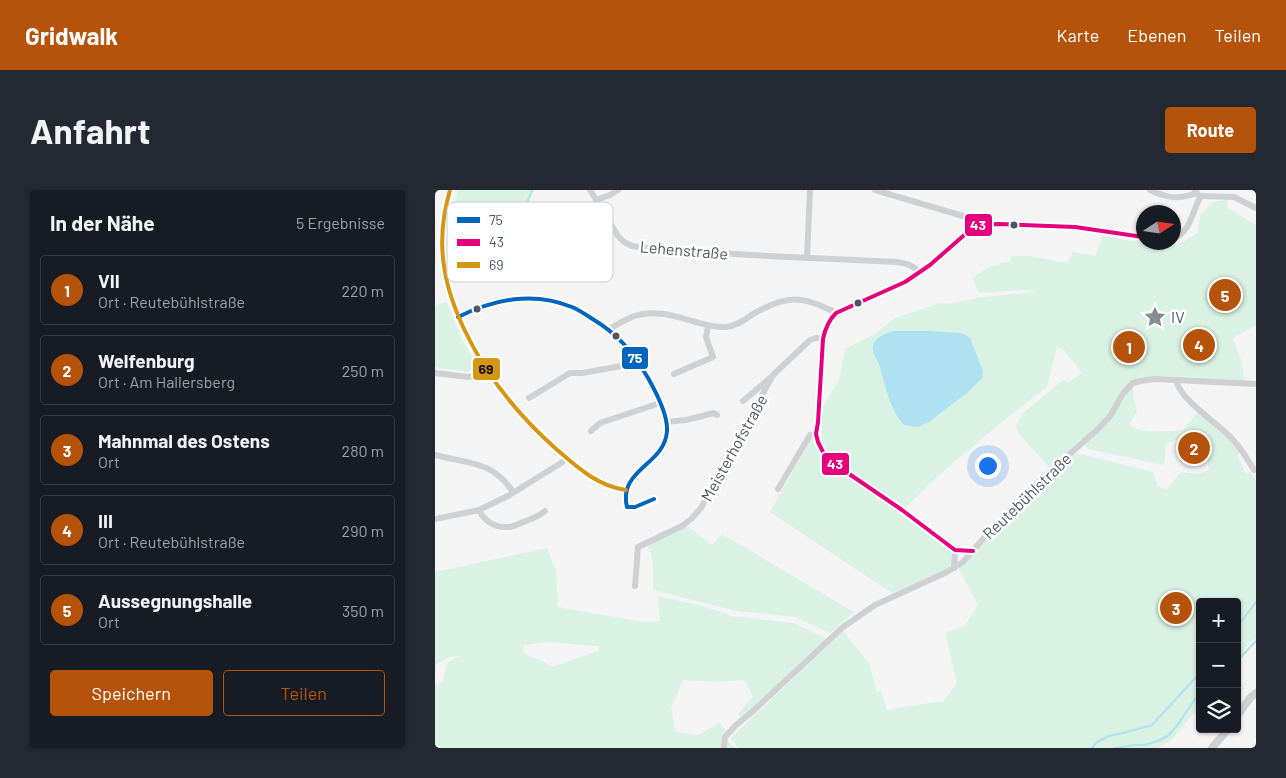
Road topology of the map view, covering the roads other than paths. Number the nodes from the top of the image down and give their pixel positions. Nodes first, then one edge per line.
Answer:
1 (450, 190) edge
2 (590, 190) edge
3 (618, 190) edge
4 (810, 190) edge
5 (875, 190) edge
6 (1150, 190) edge
7 (1197, 193) edge
8 (1185, 197) junction
9 (596, 200) joint
10 (1256, 208) edge
11 (1193, 211) junction
12 (974, 227) junction
13 (613, 228) edge
14 (1136, 236) edge
15 (1181, 236) edge
16 (807, 258) junction
17 (919, 273) junction
18 (447, 282) edge
19 (447, 282) edge
20 (836, 313) junction
21 (458, 316) junction
22 (708, 326) junction
23 (608, 330) junction
24 (823, 339) junction
25 (639, 363) junction
26 (486, 370) junction
27 (435, 373) edge
28 (674, 374) dead end
29 (773, 375) junction
30 (1176, 380) junction
31 (1256, 384) edge
32 (529, 398) dead end
33 (743, 401) dead end
34 (660, 403) junction
35 (717, 415) dead end
36 (666, 422) junction
37 (591, 431) dead end
38 (816, 434) junction
39 (435, 456) edge
40 (567, 458) junction
41 (1254, 470) dead end
42 (778, 489) dead end
43 (626, 490) junction
44 (513, 492) junction
45 (654, 499) dead end
46 (479, 510) junction
47 (545, 511) dead end
48 (435, 519) edge
49 (955, 550) junction
50 (973, 551) junction
51 (954, 568) junction
52 (635, 586) dead end
53 (1256, 692) edge
54 (1241, 710) edge
55 (1224, 733) edge
56 (725, 746) dead end
57 (1212, 748) edge

1 - 18 street
2 - 9 street, Lehenstraße
3 - 9 street
4 - 16 street
5 - 12 street
6 - 8 street
7 - 8 street
7 - 10 street
7 - 11 street
8 - 11 street
11 - 15 street
12 - 14 street
12 - 17 street
13 - 16 street, Lehenstraße
16 - 17 street, Lehenstraße
17 - 20 street
19 - 21 street
20 - 22 street
20 - 24 street
21 - 23 street
21 - 26 street
22 - 23 street
22 - 28 street
23 - 25 street
24 - 29 street, Meisterhofstraße
24 - 38 street
25 - 32 street
25 - 34 street
26 - 27 street
26 - 40 street
29 - 33 street, Meisterhofstraße
29 - 52 street, Meisterhofstraße
30 - 31 street, Reutebühlstraße
30 - 41 street
30 - 50 street, Reutebühlstraße
34 - 36 street
34 - 37 street
35 - 36 street
36 - 43 street
38 - 42 street
38 - 49 street
39 - 44 street
40 - 43 street
40 - 44 street
43 - 45 street
44 - 46 street
46 - 47 street
46 - 48 street
49 - 50 street
49 - 51 street
50 - 51 street, Reutebühlstraße
51 - 56 street, Reutebühlstraße
53 - 54 street
55 - 57 street

